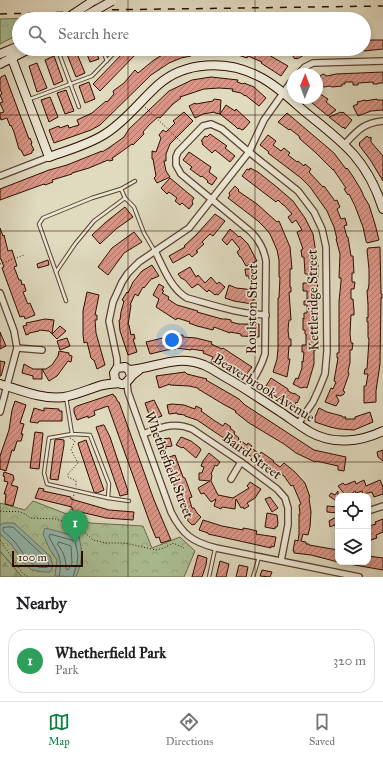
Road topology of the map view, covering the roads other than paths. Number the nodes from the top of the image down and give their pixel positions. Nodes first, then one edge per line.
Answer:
1 (94, 0) edge
2 (113, 1) edge
3 (76, 12) edge
4 (93, 12) edge
5 (0, 54) edge
6 (10, 55) junction
7 (60, 56) dead end
8 (104, 56) edge
9 (111, 56) edge
10 (106, 61) junction
11 (383, 61) edge
12 (0, 64) edge
13 (304, 68) edge
14 (71, 84) junction
15 (287, 87) edge
16 (283, 93) junction
17 (27, 100) junction
18 (79, 106) dead end
19 (383, 121) edge
20 (344, 144) junction
21 (184, 145) joint
22 (249, 152) junction
23 (49, 157) junction
24 (0, 176) edge
25 (135, 181) dead end
26 (121, 189) junction
27 (125, 198) junction
28 (212, 199) junction
29 (383, 209) edge
30 (155, 251) junction
31 (56, 272) junction
32 (0, 293) edge
33 (66, 301) dead end
34 (266, 315) junction
35 (17, 348) junction
36 (42, 350) dead end
37 (123, 376) junction
38 (4, 385) edge
39 (246, 389) junction
40 (66, 397) junction
41 (0, 412) edge
42 (298, 424) junction
43 (383, 431) edge
44 (143, 434) junction
45 (70, 435) junction
46 (383, 435) edge
47 (374, 436) junction
48 (241, 462) junction
49 (231, 479) dead end
50 (108, 498) junction
51 (129, 501) dead end
52 (383, 506) edge
53 (371, 510) edge
54 (216, 548) junction
55 (259, 556) junction
56 (281, 561) junction
57 (209, 577) edge
58 (253, 577) edge
59 (359, 577) edge

1 - 3 street, bridge
2 - 4 street, bridge
5 - 6 street
6 - 12 street
6 - 17 street
7 - 14 lane
8 - 10 lane
9 - 10 lane
10 - 14 lane
11 - 13 street
14 - 17 lane
14 - 18 lane
15 - 16 street, Whetherfield Street
16 - 20 street
16 - 22 street, Whetherfield Street
16 - 23 street
17 - 23 street
19 - 20 street
20 - 29 street
21 - 22 street, Kettleridge Street
21 - 28 street, Roulston Street
22 - 28 street, Whetherfield Street
22 - 42 street, Kettleridge Street
23 - 24 street
25 - 26 lane
26 - 27 lane
26 - 31 lane
27 - 30 lane
27 - 31 lane
28 - 30 street, Whetherfield Street
28 - 34 street, Roulston Street
30 - 34 street
30 - 37 street, Whetherfield Street
31 - 33 lane
32 - 35 street
34 - 39 street, Roulston Street
35 - 36 street
35 - 38 street
37 - 39 street, Beaverbrook Avenue
37 - 40 street, Beaverbrook Avenue
37 - 44 street, Whetherfield Street
38 - 40 street, Beaverbrook Avenue
38 - 41 street
39 - 42 street, Beaverbrook Avenue
40 - 45 lane
42 - 47 street, Beaverbrook Avenue
43 - 47 street, Beaverbrook Avenue
44 - 48 street, Baird Street
44 - 54 street, Whetherfield Street
45 - 50 lane
45 - 50 lane
46 - 47 street, Beaverbrook Avenue
48 - 49 street
48 - 56 street, Baird Street
50 - 51 lane
52 - 53 street
54 - 55 street, Whetherfield Street
54 - 57 lane
55 - 56 street, Whetherfield Street
55 - 58 lane
56 - 59 street, Whetherfield Street

